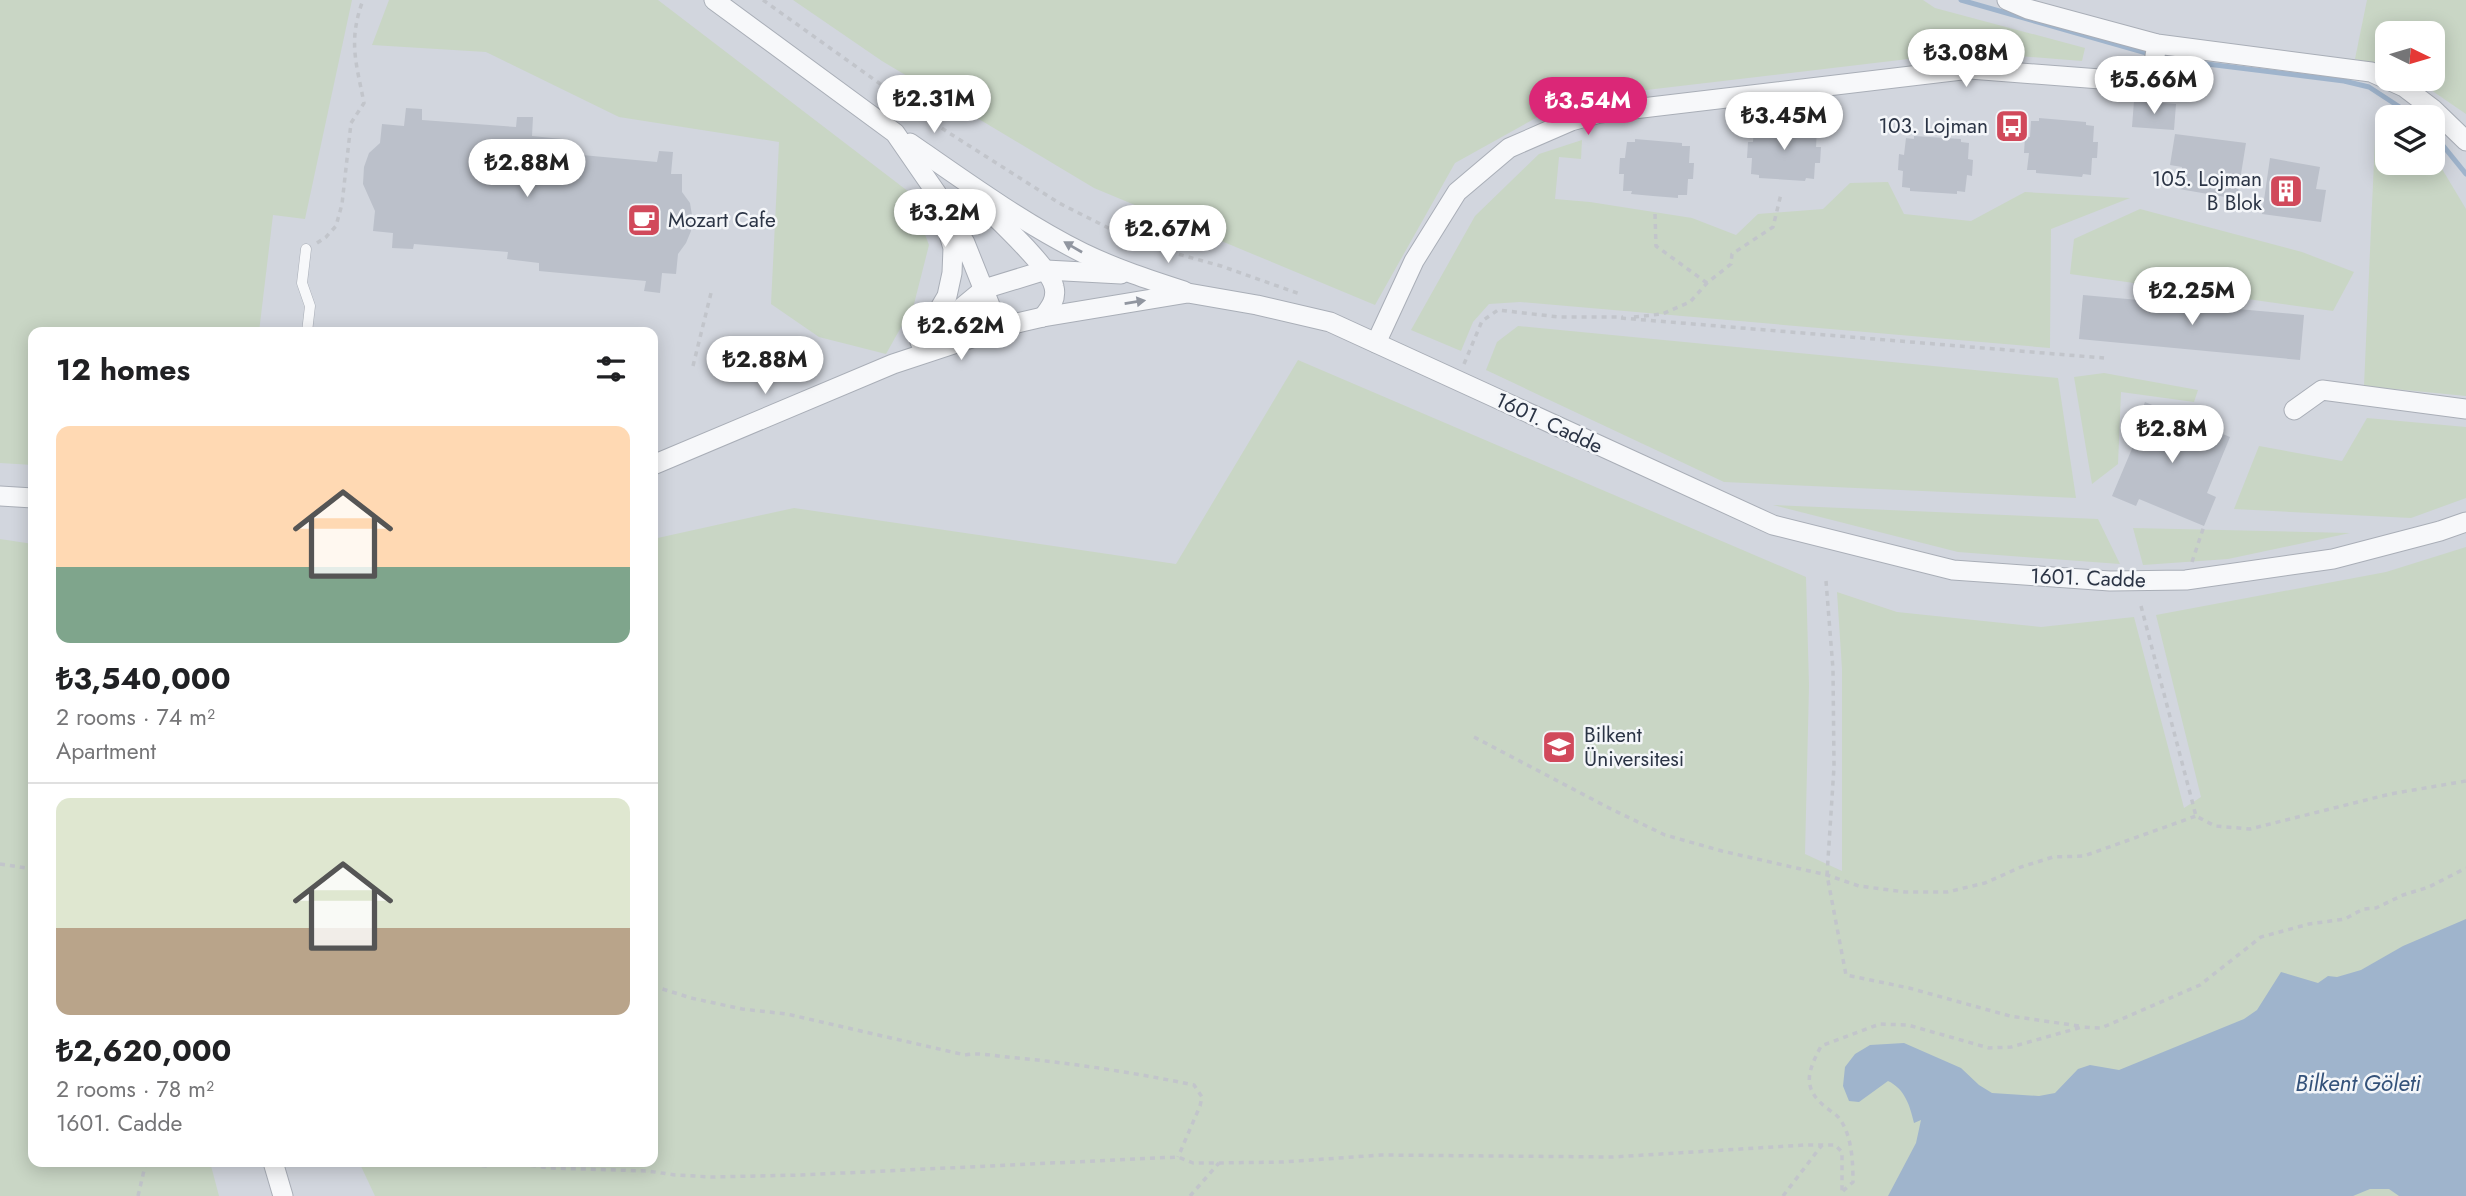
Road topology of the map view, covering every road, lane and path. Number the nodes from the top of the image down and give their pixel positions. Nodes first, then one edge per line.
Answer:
1 (363, 0) edge
2 (714, 0) edge
3 (763, 0) edge
4 (2007, 0) edge
5 (2155, 54) junction
6 (895, 133) junction
7 (2466, 141) edge
8 (950, 171) junction
9 (937, 194) junction
10 (1781, 194) dead end
11 (1654, 214) dead end
12 (306, 249) joint
13 (1045, 270) junction
14 (1135, 275) junction
15 (1707, 283) junction
16 (712, 289) dead end
17 (984, 289) junction
18 (1188, 293) junction
19 (1310, 298) dead end
20 (1043, 317) junction
21 (1621, 318) junction
22 (1017, 323) junction
23 (308, 327) edge
24 (920, 342) junction
25 (1376, 343) junction
26 (2104, 358) dead end
27 (893, 364) junction
28 (693, 366) dead end
29 (1452, 378) junction
30 (2466, 409) edge
31 (2294, 410) dead end
32 (658, 463) edge
33 (0, 496) edge
34 (28, 498) edge
35 (2466, 522) edge
36 (2204, 526) dead end
37 (2186, 580) junction
38 (1826, 582) dead end
39 (2141, 606) dead end
40 (1474, 737) dead end
41 (2466, 781) edge
42 (2196, 816) junction
43 (0, 864) edge
44 (28, 868) edge
45 (2466, 868) edge
46 (1827, 875) junction
47 (658, 988) edge
48 (2081, 1027) junction
49 (1822, 1145) junction
50 (1178, 1157) junction
51 (1219, 1163) junction
52 (145, 1167) edge
53 (274, 1167) edge
54 (542, 1167) edge
55 (138, 1196) edge
56 (283, 1196) edge
57 (1191, 1196) edge
58 (1783, 1196) edge

1 - 12 path
2 - 6 street
3 - 19 path
4 - 5 street
5 - 7 street
5 - 25 street
6 - 8 street
6 - 9 street
8 - 13 street
14 -> 8 street
9 - 17 street
9 - 24 street
10 - 15 path
11 - 15 path
12 - 23 lane
13 - 14 street
13 - 17 street
13 - 20 street
14 - 18 street
15 - 21 path
16 - 28 path
17 - 22 street
17 - 24 street
20 -> 18 street, 1601. Cadde
18 - 25 street, 1601. Cadde
20 - 22 street, 1601. Cadde
21 - 26 path
21 - 29 path
22 - 27 street, 1601. Cadde
24 - 27 street
25 - 29 street, 1601. Cadde
27 - 32 street, 1601. Cadde
29 - 37 street, 1601. Cadde
30 - 31 street
33 - 34 street
35 - 37 street, 1601. Cadde
36 - 37 path
38 - 46 path
39 - 42 path
40 - 46 path
41 - 42 path
42 - 46 path
43 - 44 path
45 - 48 path
46 - 48 path
47 - 50 path
48 - 49 path
49 - 51 path
49 - 58 path
50 - 51 path
50 - 54 path
51 - 57 path
52 - 55 path
53 - 56 street

